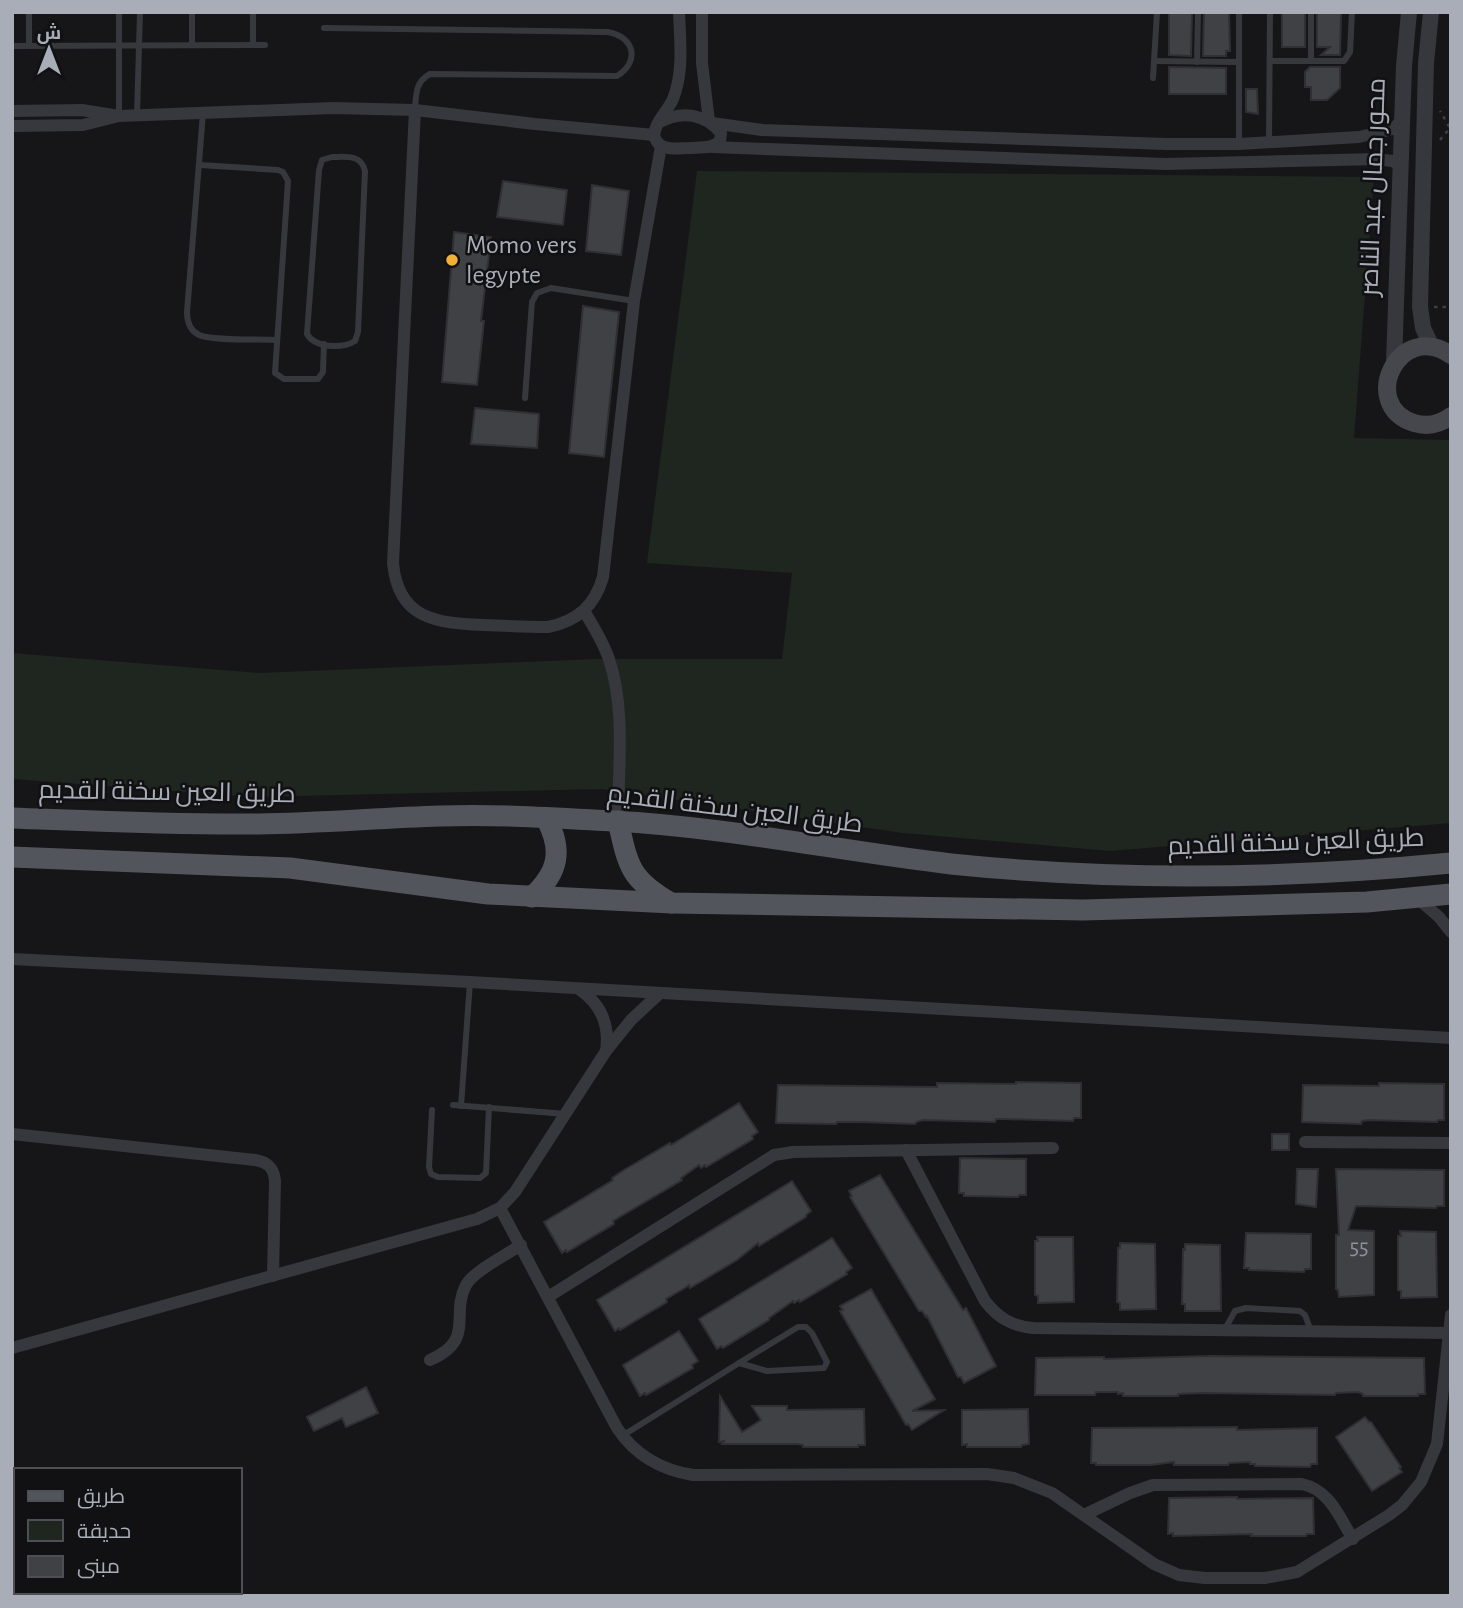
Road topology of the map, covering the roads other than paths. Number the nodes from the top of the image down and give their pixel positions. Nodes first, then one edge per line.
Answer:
1 (29, 12) edge
2 (119, 12) edge
3 (139, 12) edge
4 (192, 12) edge
5 (253, 12) edge
6 (679, 12) edge
7 (702, 12) edge
8 (1157, 12) edge
9 (1198, 12) edge
10 (1239, 12) edge
11 (1270, 12) edge
12 (1311, 12) edge
13 (1352, 12) edge
14 (1409, 12) edge
15 (1431, 12) edge
16 (324, 28) dead end
17 (120, 45) junction
18 (139, 45) junction
19 (192, 45) junction
20 (253, 45) junction
21 (265, 45) dead end
22 (12, 46) edge
23 (29, 46) junction
24 (1154, 61) junction
25 (1270, 61) junction
26 (1311, 61) junction
27 (1197, 62) junction
28 (1239, 62) junction
29 (1153, 78) dead end
30 (415, 110) junction
31 (12, 111) edge
32 (203, 113) junction
33 (137, 115) junction
34 (119, 116) junction
35 (1401, 121) junction
36 (660, 122) junction
37 (710, 122) junction
38 (12, 126) edge
39 (658, 141) junction
40 (1269, 142) junction
41 (1239, 144) junction
42 (712, 147) junction
43 (200, 165) junction
44 (1400, 165) junction
45 (634, 301) junction
46 (277, 340) junction
47 (324, 344) junction
48 (1432, 347) junction
49 (1451, 355) edge
50 (1394, 364) junction
51 (526, 398) dead end
52 (1449, 418) edge
53 (584, 611) junction
54 (12, 818) edge
55 (546, 818) junction
56 (618, 821) junction
57 (12, 857) edge
58 (1451, 863) edge
59 (1451, 894) edge
60 (532, 897) junction
61 (1416, 897) junction
62 (672, 903) junction
63 (1451, 932) edge
64 (12, 959) edge
65 (470, 982) junction
66 (579, 989) junction
67 (660, 993) junction
68 (1451, 1038) edge
69 (606, 1051) junction
70 (453, 1105) dead end
71 (461, 1106) junction
72 (489, 1107) junction
73 (432, 1110) dead end
74 (566, 1114) junction
75 (12, 1134) edge
76 (1305, 1142) dead end
77 (1451, 1143) edge
78 (1053, 1148) dead end
79 (905, 1150) junction
80 (500, 1208) junction
81 (521, 1245) junction
82 (273, 1276) junction
83 (548, 1297) junction
84 (1451, 1314) edge
85 (1225, 1330) junction
86 (1311, 1331) junction
87 (1449, 1333) junction
88 (12, 1348) edge
89 (430, 1360) dead end
90 (740, 1363) junction
91 (622, 1436) junction
92 (1084, 1515) junction
93 (1353, 1539) junction

1 - 23 lane
2 - 17 lane
3 - 18 lane
4 - 19 lane
5 - 20 lane
6 - 36 street
7 - 37 street
8 - 24 lane
9 - 27 lane
10 - 28 lane
11 - 25 lane
12 - 26 lane
13 - 26 lane
14 - 35 street, محور جمال عبد الناصر
15 - 48 street, محور جمال عبد الناصر
16 - 30 lane
17 - 18 lane
17 - 23 lane
17 - 34 lane
18 - 19 lane
18 - 33 lane
19 - 20 lane
20 - 21 lane
22 - 23 lane
24 - 27 lane
24 - 29 lane
25 - 26 lane
25 - 40 lane
27 - 28 lane
28 - 41 lane
30 - 32 street
30 - 39 street
30 - 53 street
31 - 34 street
32 - 33 street
32 - 43 lane
33 - 34 street
34 - 38 street
35 - 40 street
35 - 44 street, محور جمال عبد الناصر
36 - 37 street
36 - 39 street
37 - 41 street
37 - 42 street
39 - 42 street
39 - 45 street
40 - 41 street
42 - 44 street
43 - 46 lane
43 - 46 lane
44 - 50 street, محور جمال عبد الناصر
45 - 51 lane
45 - 53 street
46 - 47 lane
47 - 47 lane
48 - 49 main road
48 - 50 main road
50 - 52 main road
53 - 56 street
54 - 55 main road, طريق العين سخنة القديم
55 - 56 main road, طريق العين سخنة القديم
55 - 60 main road
56 - 58 main road, طريق العين سخنة القديم
56 - 62 main road
57 - 60 main road
59 - 61 main road
60 - 62 main road
61 - 62 main road
61 - 63 street
64 - 65 street
65 - 66 street
65 - 71 lane
66 - 67 street
66 - 69 street
67 - 68 street
67 - 69 street
69 - 74 street
70 - 71 lane
71 - 72 lane
72 - 73 lane
72 - 74 lane
74 - 80 street
75 - 82 street
76 - 77 street
78 - 79 street
79 - 83 street
79 - 85 street
80 - 81 street
80 - 82 street
81 - 83 street
81 - 89 street
82 - 88 street
83 - 91 street
84 - 87 street
85 - 86 street
85 - 86 lane
86 - 87 street
87 - 93 street
90 - 90 lane
90 - 91 lane
91 - 92 street
92 - 93 street
92 - 93 street

